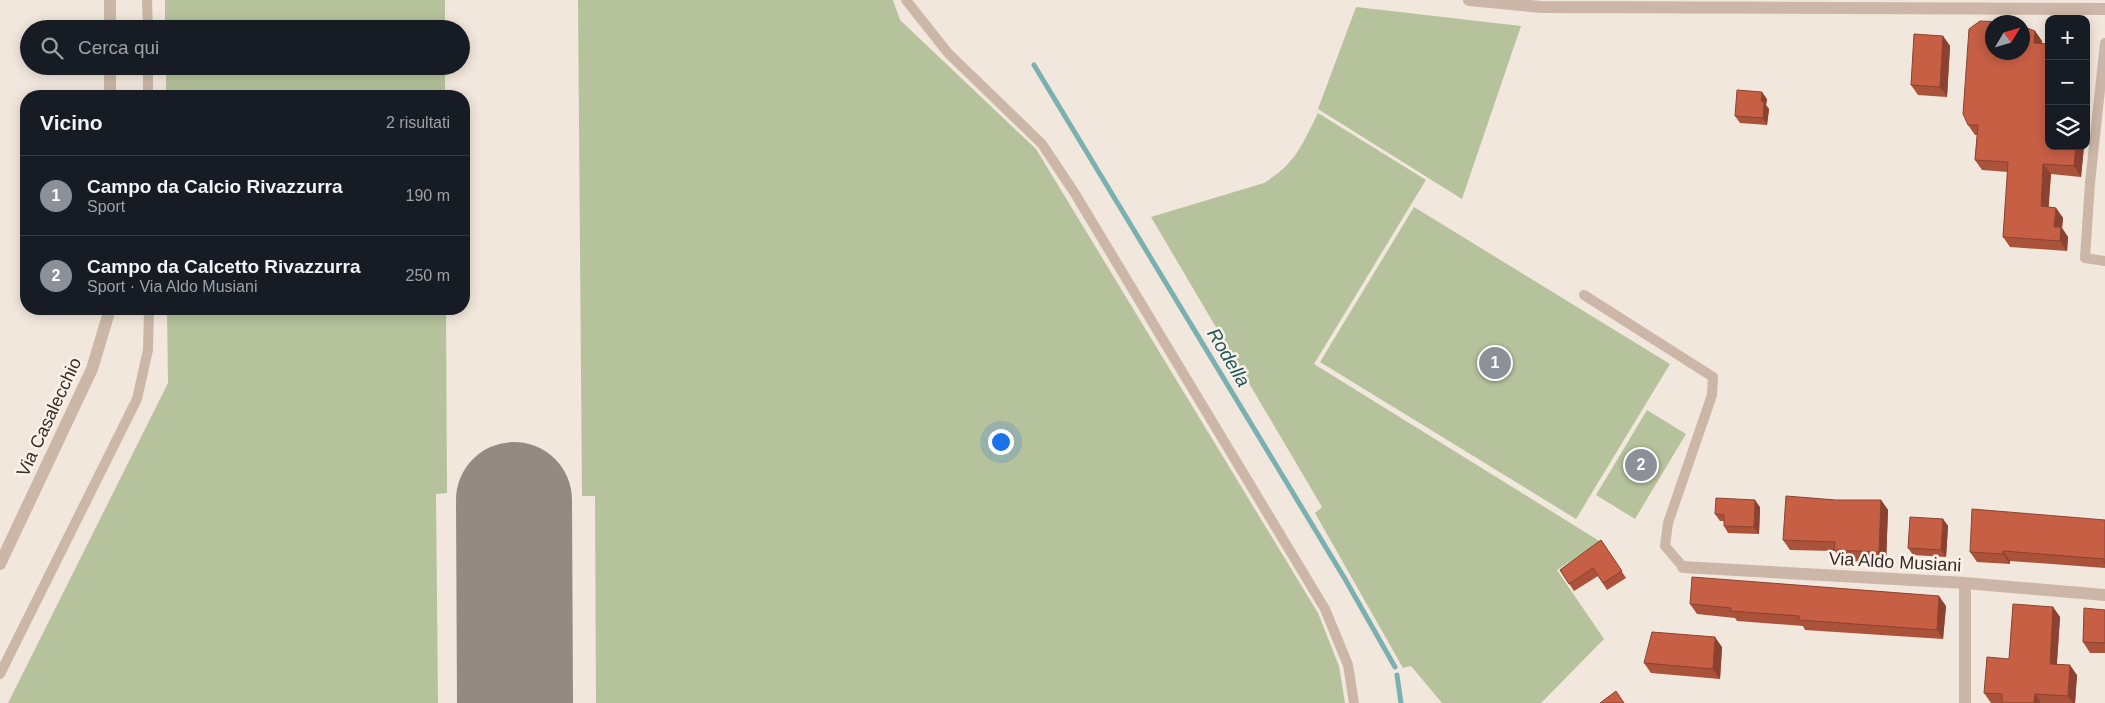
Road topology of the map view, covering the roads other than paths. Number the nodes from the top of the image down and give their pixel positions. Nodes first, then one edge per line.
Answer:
1 (110, 0) edge
2 (148, 0) edge
3 (906, 0) edge
4 (1469, 0) edge
5 (2105, 9) edge
6 (110, 20) edge
7 (148, 20) edge
8 (2105, 43) edge
9 (110, 75) edge
10 (148, 75) edge
11 (110, 90) edge
12 (148, 90) edge
13 (2105, 261) edge
14 (1584, 295) dead end
15 (108, 315) edge
16 (148, 315) edge
17 (0, 564) edge
18 (1683, 567) joint
19 (1965, 583) junction
20 (2105, 595) edge
21 (0, 674) edge
22 (1354, 703) edge
23 (1965, 703) edge

1 - 6 street
2 - 7 lane
3 - 22 lane
4 - 5 street
8 - 13 lane
9 - 11 street
10 - 12 lane
14 - 18 lane
15 - 17 street, Via Casalecchio
16 - 21 lane
18 - 19 street, Via Aldo Musiani
19 - 20 street, Via Aldo Musiani
19 - 23 street

